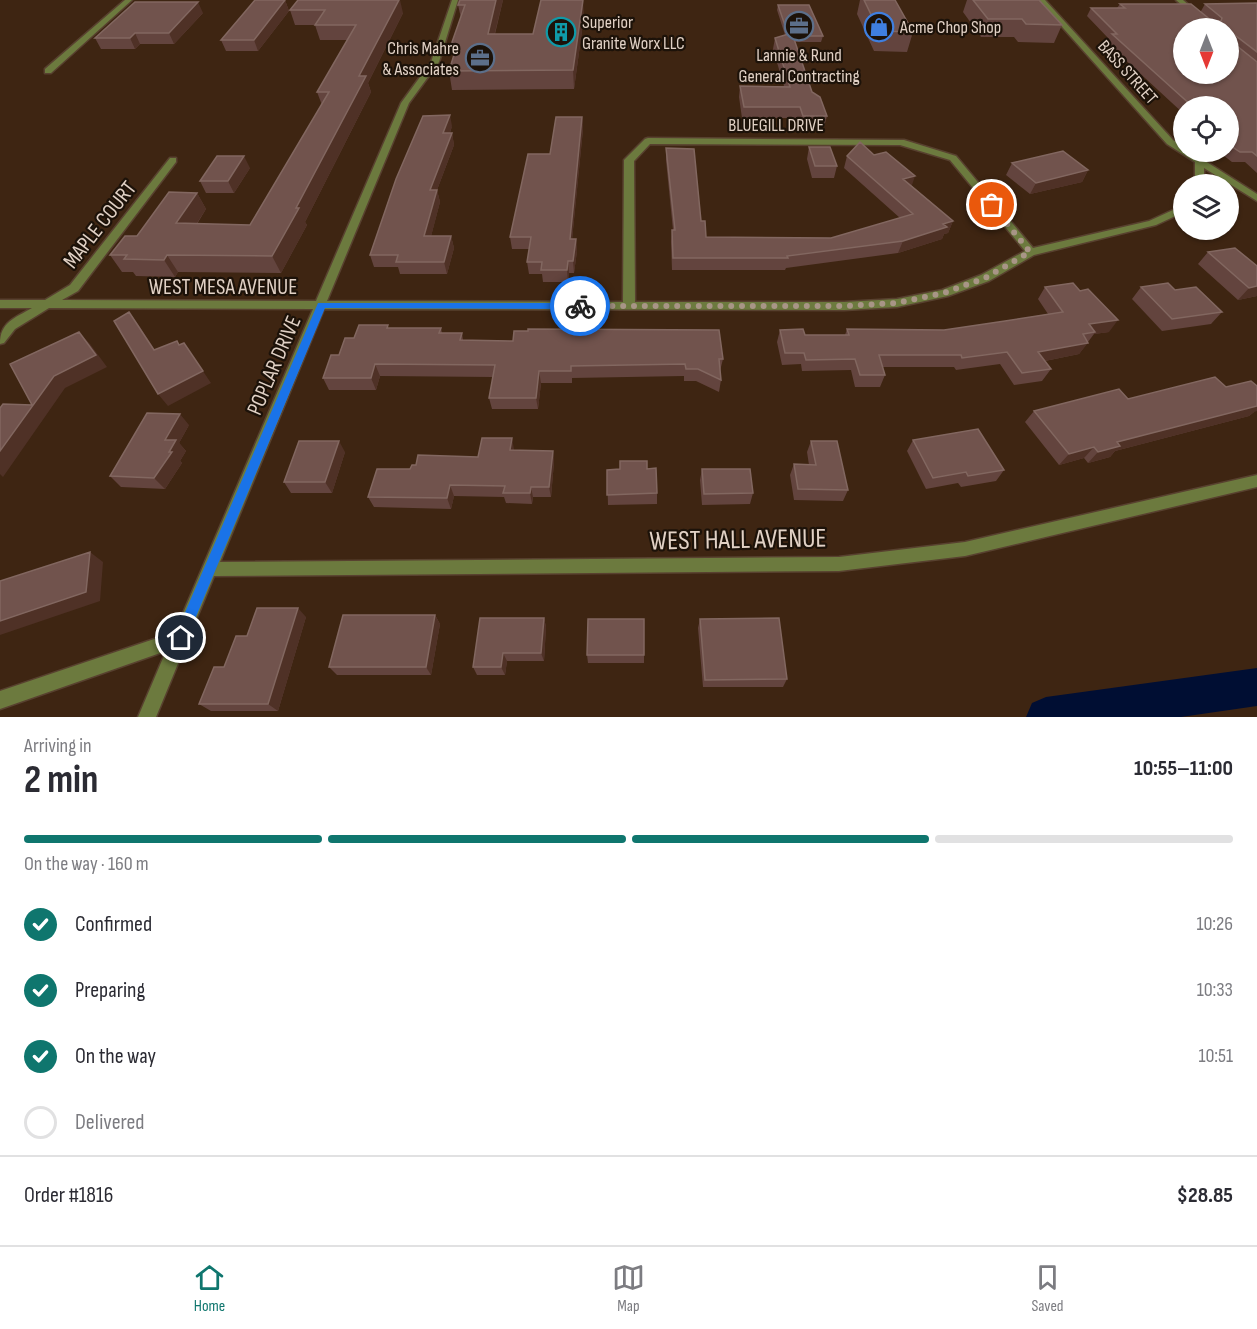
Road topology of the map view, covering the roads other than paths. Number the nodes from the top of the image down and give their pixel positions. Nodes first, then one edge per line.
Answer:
1 (129, 0) edge
2 (455, 0) edge
3 (1041, 0) edge
4 (1179, 0) edge
5 (1200, 18) edge
6 (48, 71) dead end
7 (173, 160) dead end
8 (1199, 163) junction
9 (1200, 174) edge
10 (1257, 198) edge
11 (1173, 213) edge
12 (1030, 252) junction
13 (0, 304) edge
14 (48, 304) junction
15 (321, 305) junction
16 (629, 306) junction
17 (0, 340) edge
18 (1257, 481) edge
19 (210, 569) junction
20 (181, 638) junction
21 (0, 700) edge
22 (147, 717) edge

1 - 6 street
2 - 15 street, POPLAR DRIVE
3 - 8 street, BASS STREET
4 - 5 street
7 - 14 street, MAPLE COURT
8 - 9 street
8 - 10 street, BASS STREET
11 - 12 street, WEST MESA AVENUE
12 - 16 street, WEST MESA AVENUE
12 - 16 street, BLUEGILL DRIVE
13 - 14 street, WEST MESA AVENUE
14 - 15 street, WEST MESA AVENUE
14 - 17 street, MAPLE COURT
15 - 16 street, WEST MESA AVENUE
15 - 19 street, POPLAR DRIVE
18 - 19 street, WEST HALL AVENUE
19 - 20 street, POPLAR DRIVE
20 - 21 street
20 - 22 street, POPLAR DRIVE

